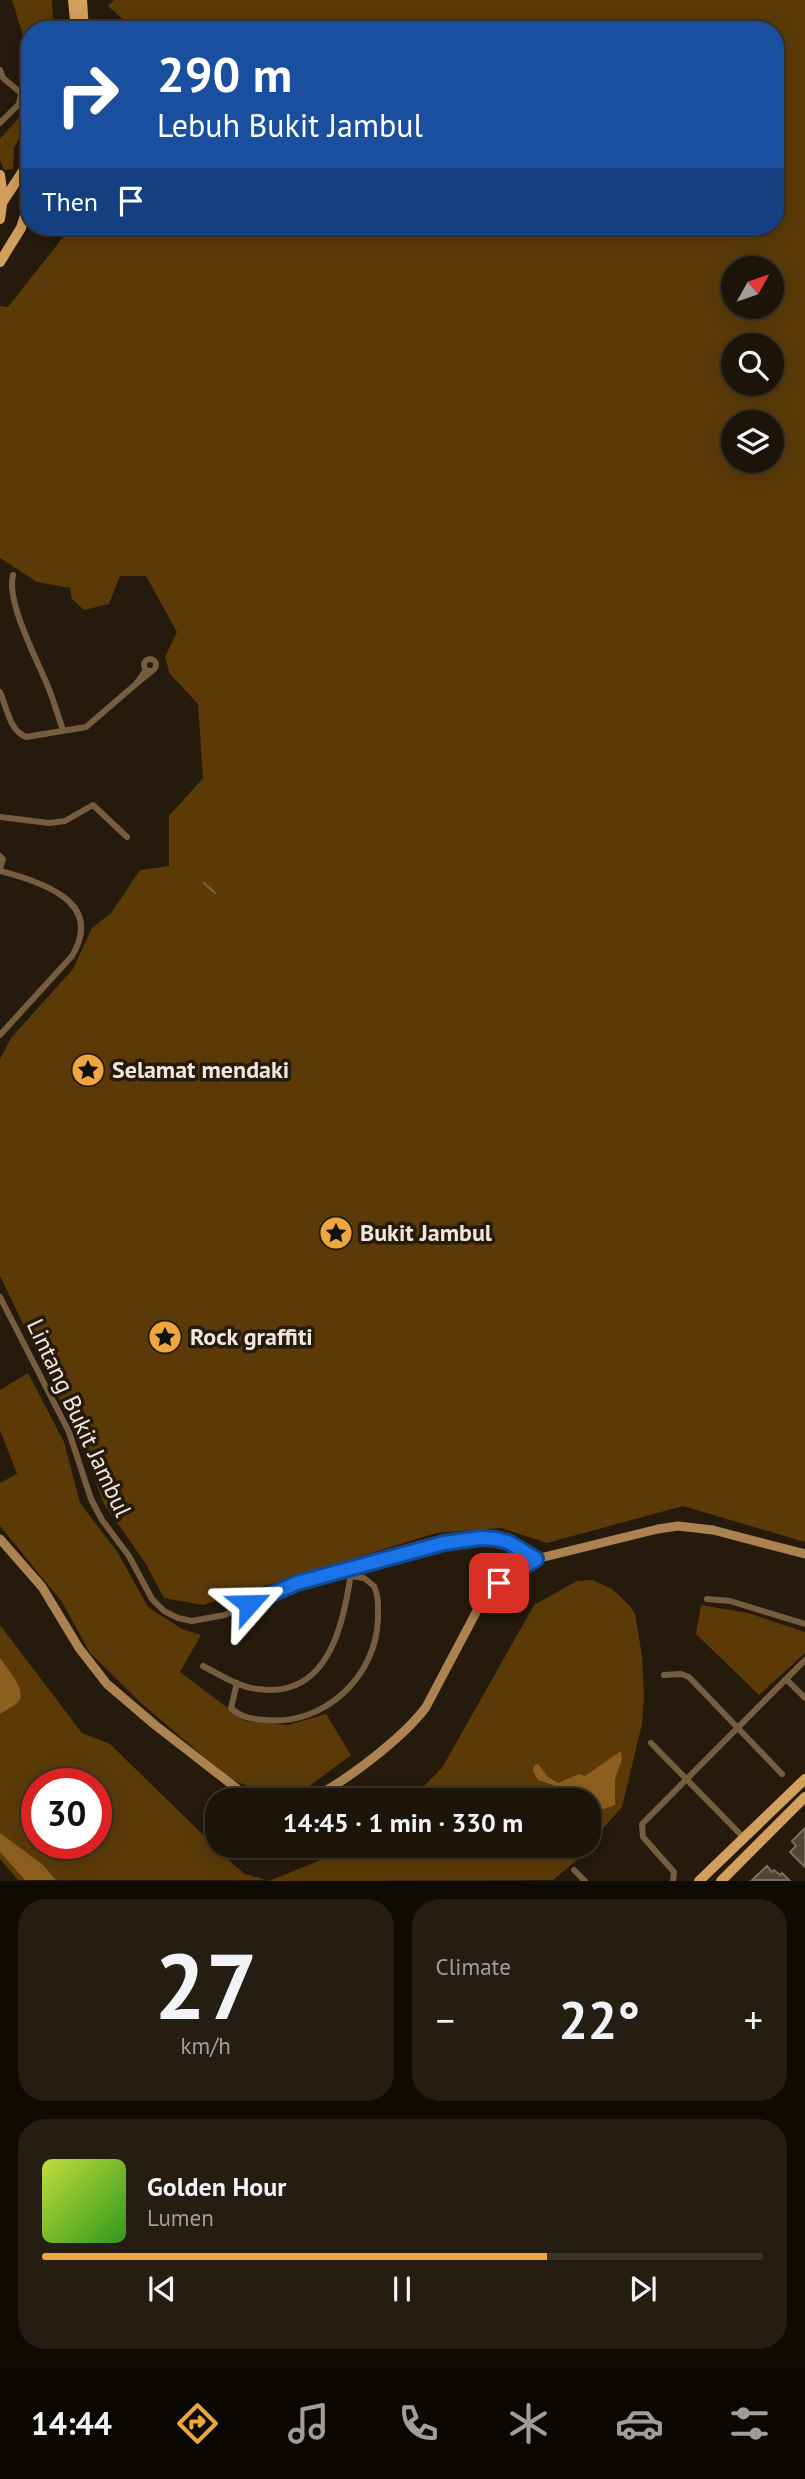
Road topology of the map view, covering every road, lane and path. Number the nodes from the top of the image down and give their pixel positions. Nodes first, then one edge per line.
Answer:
1 (73, 0) edge
2 (82, 0) edge
3 (75, 21) edge
4 (83, 21) edge
5 (0, 69) edge
6 (0, 123) edge
7 (0, 175) edge
8 (21, 175) edge
9 (0, 206) edge
10 (0, 219) edge
11 (21, 228) edge
12 (0, 262) edge
13 (13, 575) dead end
14 (149, 671) dead end
15 (0, 692) edge
16 (63, 730) junction
17 (0, 817) edge
18 (127, 837) dead end
19 (0, 856) edge
20 (0, 870) edge
21 (0, 1035) edge
22 (0, 1297) edge
23 (0, 1539) edge
24 (805, 1554) edge
25 (536, 1559) junction
26 (351, 1572) junction
27 (707, 1599) dead end
28 (805, 1624) edge
29 (805, 1660) edge
30 (203, 1666) dead end
31 (664, 1675) dead end
32 (786, 1679) junction
33 (237, 1683) junction
34 (805, 1698) edge
35 (737, 1727) junction
36 (651, 1742) dead end
37 (782, 1774) dead end
38 (685, 1778) junction
39 (805, 1779) edge
40 (236, 1788) edge
41 (326, 1788) edge
42 (805, 1797) edge
43 (744, 1838) junction
44 (726, 1856) junction
45 (740, 1862) junction
46 (575, 1870) dead end
47 (584, 1881) edge
48 (673, 1881) edge
49 (699, 1881) edge
50 (719, 1881) edge
51 (731, 1881) edge

1 - 3 main road
2 - 4 main road
5 - 6 street
7 - 10 main road
8 - 9 main road, bridge
11 - 12 main road
13 - 16 street
14 - 16 street
15 - 16 street
17 - 18 street
19 - 20 street
20 - 21 street
22 - 26 street, Lintang Bukit Jambul
23 - 40 main road
24 - 25 main road
25 - 26 street, Lintang Bukit Jambul
25 - 41 main road
26 - 33 street
26 - 33 street
27 - 28 street
29 - 32 street
30 - 33 street
31 - 35 street
32 - 34 street
32 - 35 street
35 - 37 street
35 - 38 street
36 - 38 street
38 - 43 street
38 - 48 street
39 - 43 main road
42 - 45 main road
43 - 44 main road
44 - 49 main road
44 - 50 main road
45 - 50 main road
45 - 51 main road
46 - 47 street

